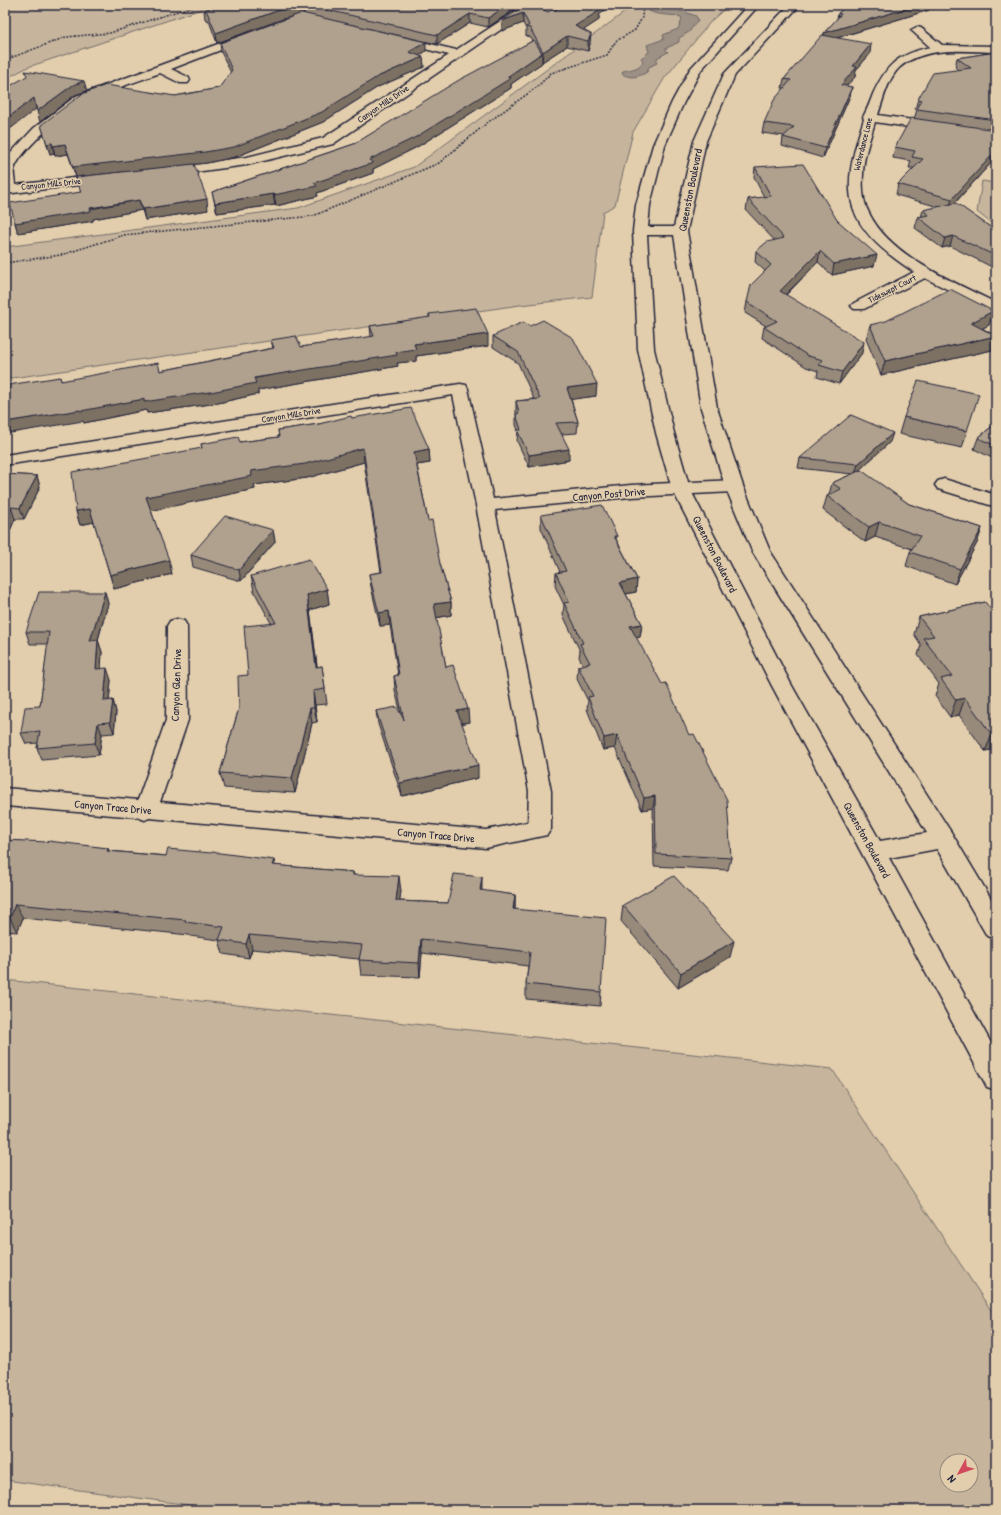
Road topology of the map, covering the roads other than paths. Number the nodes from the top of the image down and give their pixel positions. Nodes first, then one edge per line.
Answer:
1 (532, 5) edge
2 (754, 5) edge
3 (795, 5) edge
4 (917, 30) dead end
5 (258, 33) edge
6 (384, 36) edge
7 (939, 49) junction
8 (996, 49) edge
9 (458, 54) junction
10 (161, 69) junction
11 (713, 71) junction
12 (184, 80) dead end
13 (870, 117) junction
14 (996, 136) edge
15 (152, 174) edge
16 (120, 177) edge
17 (7, 189) edge
18 (640, 231) junction
19 (680, 231) junction
20 (925, 272) junction
21 (859, 306) dead end
22 (996, 309) edge
23 (5, 460) edge
24 (944, 485) dead end
25 (734, 486) junction
26 (681, 489) junction
27 (996, 501) edge
28 (485, 505) junction
29 (177, 626) dead end
30 (5, 797) edge
31 (145, 810) junction
32 (943, 839) junction
33 (874, 852) junction
34 (996, 929) edge
35 (996, 1078) edge

1 - 9 street, Canyon Mills Drive
2 - 11 street, Queenston Boulevard
3 - 11 street, Queenston Boulevard
4 - 7 street
5 - 10 street
6 - 9 street
7 - 8 street, Waterdance Lane
7 - 13 street, Waterdance Lane
9 - 15 street, Canyon Mills Drive
10 - 12 street
10 - 17 street
11 - 18 street, Queenston Boulevard
11 - 19 street, Queenston Boulevard
13 - 14 street
13 - 20 street, Waterdance Lane
16 - 17 street, Canyon Mills Drive
18 - 19 street
18 - 26 street, Queenston Boulevard
19 - 25 street, Queenston Boulevard
20 - 21 street, Tideswept Court
20 - 22 street, Waterdance Lane
23 - 28 street, Canyon Mills Drive
24 - 27 street
25 - 26 street, Canyon Post Drive
25 - 32 street, Queenston Boulevard
26 - 28 street, Canyon Post Drive
26 - 33 street, Queenston Boulevard
28 - 31 street, Canyon Trace Drive
29 - 31 street, Canyon Glen Drive
30 - 31 street, Canyon Trace Drive
32 - 33 street
32 - 34 street, Queenston Boulevard
33 - 35 street, Queenston Boulevard

